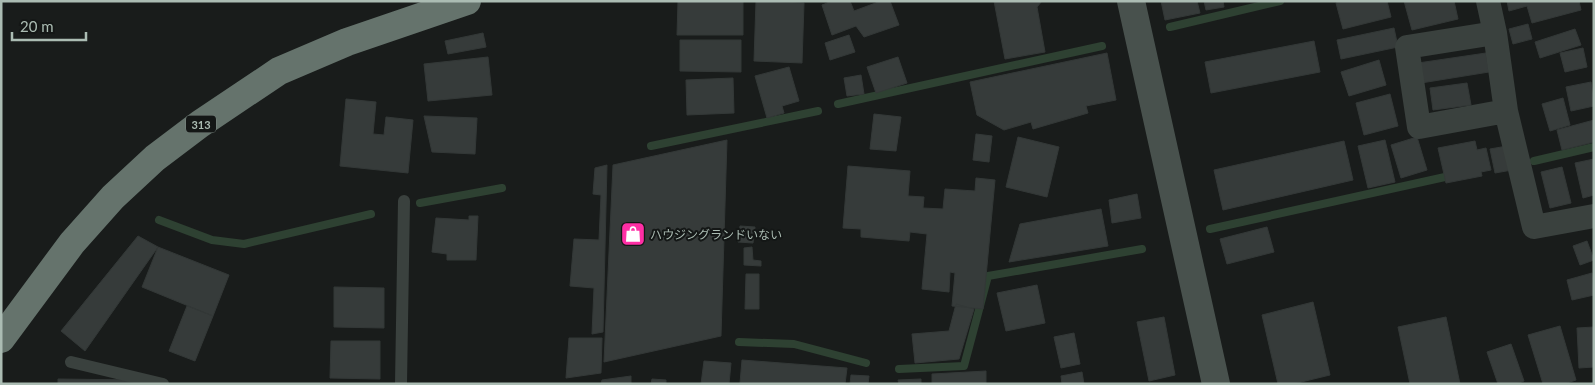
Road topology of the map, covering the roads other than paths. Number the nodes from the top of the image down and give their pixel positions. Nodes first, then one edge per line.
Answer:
1 (467, 1) edge
2 (1130, 1) edge
3 (1488, 1) edge
4 (1495, 32) junction
5 (1506, 111) junction
6 (404, 201) dead end
7 (1594, 216) edge
8 (1, 339) edge
9 (70, 362) dead end
10 (163, 384) edge
11 (401, 384) edge
12 (1216, 384) edge

1 - 8 highway, 313
2 - 12 street
3 - 4 street
4 - 5 street
4 - 5 street
5 - 7 street
6 - 11 lane
9 - 10 lane

